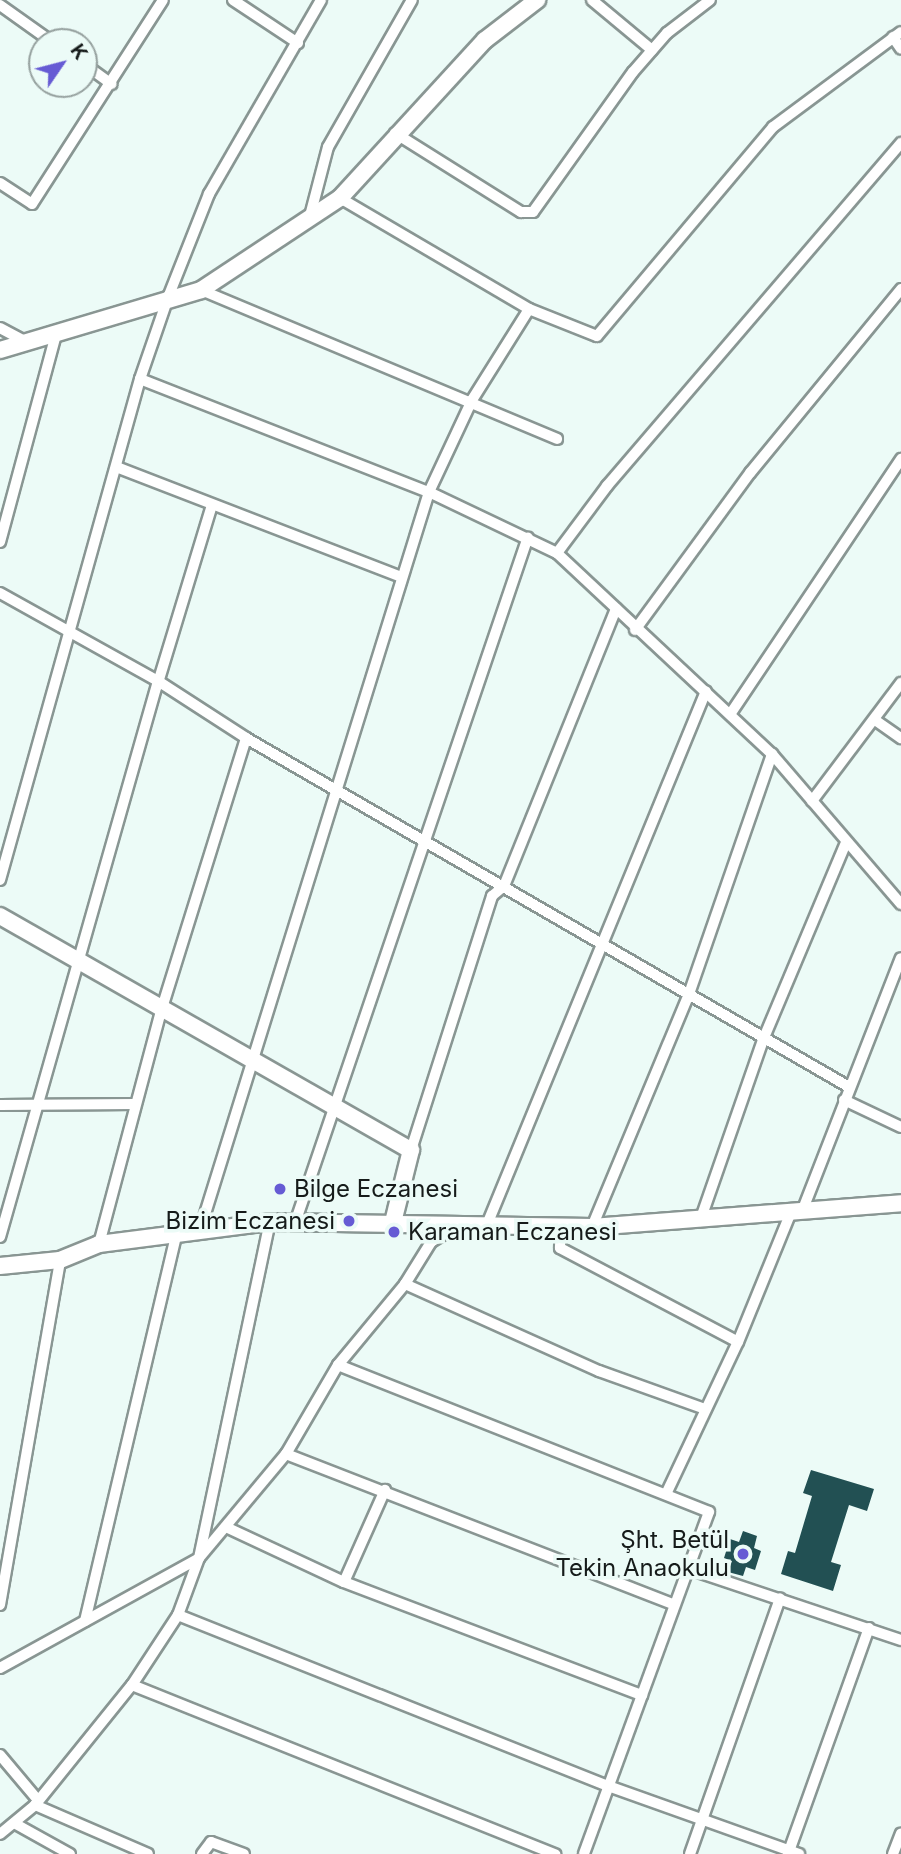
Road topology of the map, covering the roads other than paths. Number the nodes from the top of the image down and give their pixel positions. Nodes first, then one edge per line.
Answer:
1 (163, 0) edge
2 (233, 0) edge
3 (321, 0) edge
4 (412, 0) edge
5 (537, 0) edge
6 (592, 0) edge
7 (710, 0) edge
8 (0, 5) edge
9 (32, 28) edge
10 (897, 35) edge
11 (298, 43) junction
12 (901, 49) edge
13 (652, 50) junction
14 (98, 74) edge
15 (112, 84) junction
16 (396, 133) junction
17 (901, 143) edge
18 (0, 183) edge
19 (340, 198) junction
20 (310, 215) junction
21 (901, 289) edge
22 (201, 290) junction
23 (169, 295) junction
24 (529, 309) junction
25 (0, 328) edge
26 (56, 335) junction
27 (28, 342) junction
28 (0, 350) edge
29 (140, 379) junction
30 (472, 400) junction
31 (557, 439) dead end
32 (901, 459) edge
33 (119, 468) junction
34 (429, 492) junction
35 (212, 505) junction
36 (528, 537) junction
37 (0, 542) edge
38 (557, 553) junction
39 (402, 577) junction
40 (0, 593) edge
41 (616, 609) junction
42 (70, 630) junction
43 (635, 630) junction
44 (158, 681) junction
45 (901, 683) edge
46 (706, 691) junction
47 (731, 713) junction
48 (875, 720) junction
49 (246, 738) junction
50 (901, 738) edge
51 (772, 754) junction
52 (338, 788) junction
53 (812, 801) junction
54 (424, 838) junction
55 (845, 845) junction
56 (0, 880) edge
57 (504, 886) junction
58 (901, 904) edge
59 (0, 916) edge
60 (601, 943) junction
61 (76, 958) junction
62 (901, 958) edge
63 (689, 994) junction
64 (162, 1008) junction
65 (763, 1040) junction
66 (251, 1058) junction
67 (849, 1087) junction
68 (844, 1100) junction
69 (135, 1104) junction
70 (0, 1105) edge
71 (33, 1105) junction
72 (335, 1108) junction
73 (901, 1127) edge
74 (411, 1150) junction
75 (901, 1203) edge
76 (798, 1210) junction
77 (270, 1222) junction
78 (700, 1222) junction
79 (295, 1223) junction
80 (392, 1226) junction
81 (485, 1227) junction
82 (561, 1227) junction
83 (592, 1227) junction
84 (453, 1228) junction
85 (200, 1230) junction
86 (177, 1232) junction
87 (0, 1237) edge
88 (99, 1244) junction
89 (60, 1260) junction
90 (0, 1266) edge
91 (405, 1284) junction
92 (738, 1342) junction
93 (338, 1365) junction
94 (705, 1409) junction
95 (286, 1454) junction
96 (385, 1490) junction
97 (666, 1494) junction
98 (228, 1528) junction
99 (199, 1558) junction
100 (689, 1569) junction
101 (344, 1581) junction
102 (780, 1598) junction
103 (673, 1604) junction
104 (0, 1605) edge
105 (178, 1615) junction
106 (85, 1621) junction
107 (869, 1628) junction
108 (901, 1640) edge
109 (0, 1668) edge
110 (132, 1685) junction
111 (642, 1695) junction
112 (0, 1755) edge
113 (608, 1786) junction
114 (36, 1802) junction
115 (702, 1819) junction
116 (14, 1823) junction
117 (901, 1833) edge
118 (0, 1834) edge
119 (792, 1853) edge
120 (70, 1854) edge
121 (148, 1854) edge
122 (202, 1854) edge
123 (244, 1854) edge
124 (555, 1854) edge
125 (584, 1854) edge
126 (690, 1854) edge
127 (893, 1854) edge

1 - 15 street
2 - 11 street
3 - 11 street
4 - 20 street
5 - 16 street
6 - 13 street
7 - 13 street
8 - 9 street
10 - 12 street
10 - 24 street
11 - 23 street
13 - 16 street
14 - 15 street
15 - 18 street
16 - 19 street
17 - 38 street
19 - 20 street
19 - 24 street
20 - 22 street
21 - 43 street
22 - 23 street
22 - 30 street
23 - 26 street
23 - 29 street
24 - 30 street
25 - 27 street
26 - 27 street
26 - 37 street
27 - 28 street
29 - 33 street
29 - 34 street
30 - 31 street
30 - 34 street
32 - 47 street
33 - 35 street
33 - 42 street
34 - 36 street
34 - 39 street
35 - 39 street
35 - 44 street
36 - 38 street
36 - 54 street
38 - 41 street
39 - 52 street
40 - 42 street
41 - 43 street
41 - 57 street
42 - 44 street
42 - 56 street
43 - 46 street
44 - 49 street
44 - 61 street
45 - 48 street
46 - 47 street
46 - 60 street
47 - 51 street
48 - 50 street
48 - 53 street
49 - 52 street
49 - 64 street
51 - 53 street
51 - 63 street
52 - 54 street
52 - 66 street
53 - 55 street
54 - 57 street
54 - 72 street
55 - 58 street
55 - 65 street
57 - 60 street
57 - 74 street
59 - 61 street
60 - 63 street
60 - 81 street
61 - 64 street
61 - 71 street
62 - 67 street
63 - 65 street
63 - 83 street
64 - 66 street
64 - 69 street
65 - 67 street
65 - 78 street
66 - 72 street
66 - 85 street
67 - 68 street
68 - 73 street
68 - 76 street
69 - 71 street
69 - 88 street
70 - 71 street
71 - 87 street
72 - 74 street
72 - 79 street
74 - 80 street
75 - 76 street
76 - 78 street
76 - 92 street
77 - 79 street
77 - 85 street
77 - 99 street
78 - 83 street
79 - 80 street
80 - 84 street
81 - 82 street
81 - 84 street
82 - 83 street
82 - 92 street
84 - 91 street
85 - 86 street
86 - 88 street
86 - 106 street
88 - 89 street
89 - 90 street
89 - 104 street
91 - 93 street
91 - 94 street
92 - 94 street
93 - 95 street
93 - 97 street
94 - 97 street
95 - 96 street
95 - 98 street
96 - 101 street
96 - 103 street
97 - 100 street
98 - 99 street
98 - 101 street
99 - 105 street
99 - 106 street
100 - 102 street
100 - 103 street
101 - 111 street
102 - 107 street
102 - 115 street
103 - 111 street
105 - 110 street
105 - 113 street
106 - 109 street
107 - 108 street
107 - 119 street
110 - 114 street
110 - 124 street
111 - 113 street
112 - 114 street
113 - 115 street
113 - 125 street
114 - 116 street
114 - 121 street
115 - 119 street
115 - 126 street
116 - 118 street
116 - 120 street
117 - 127 street
122 - 123 street

